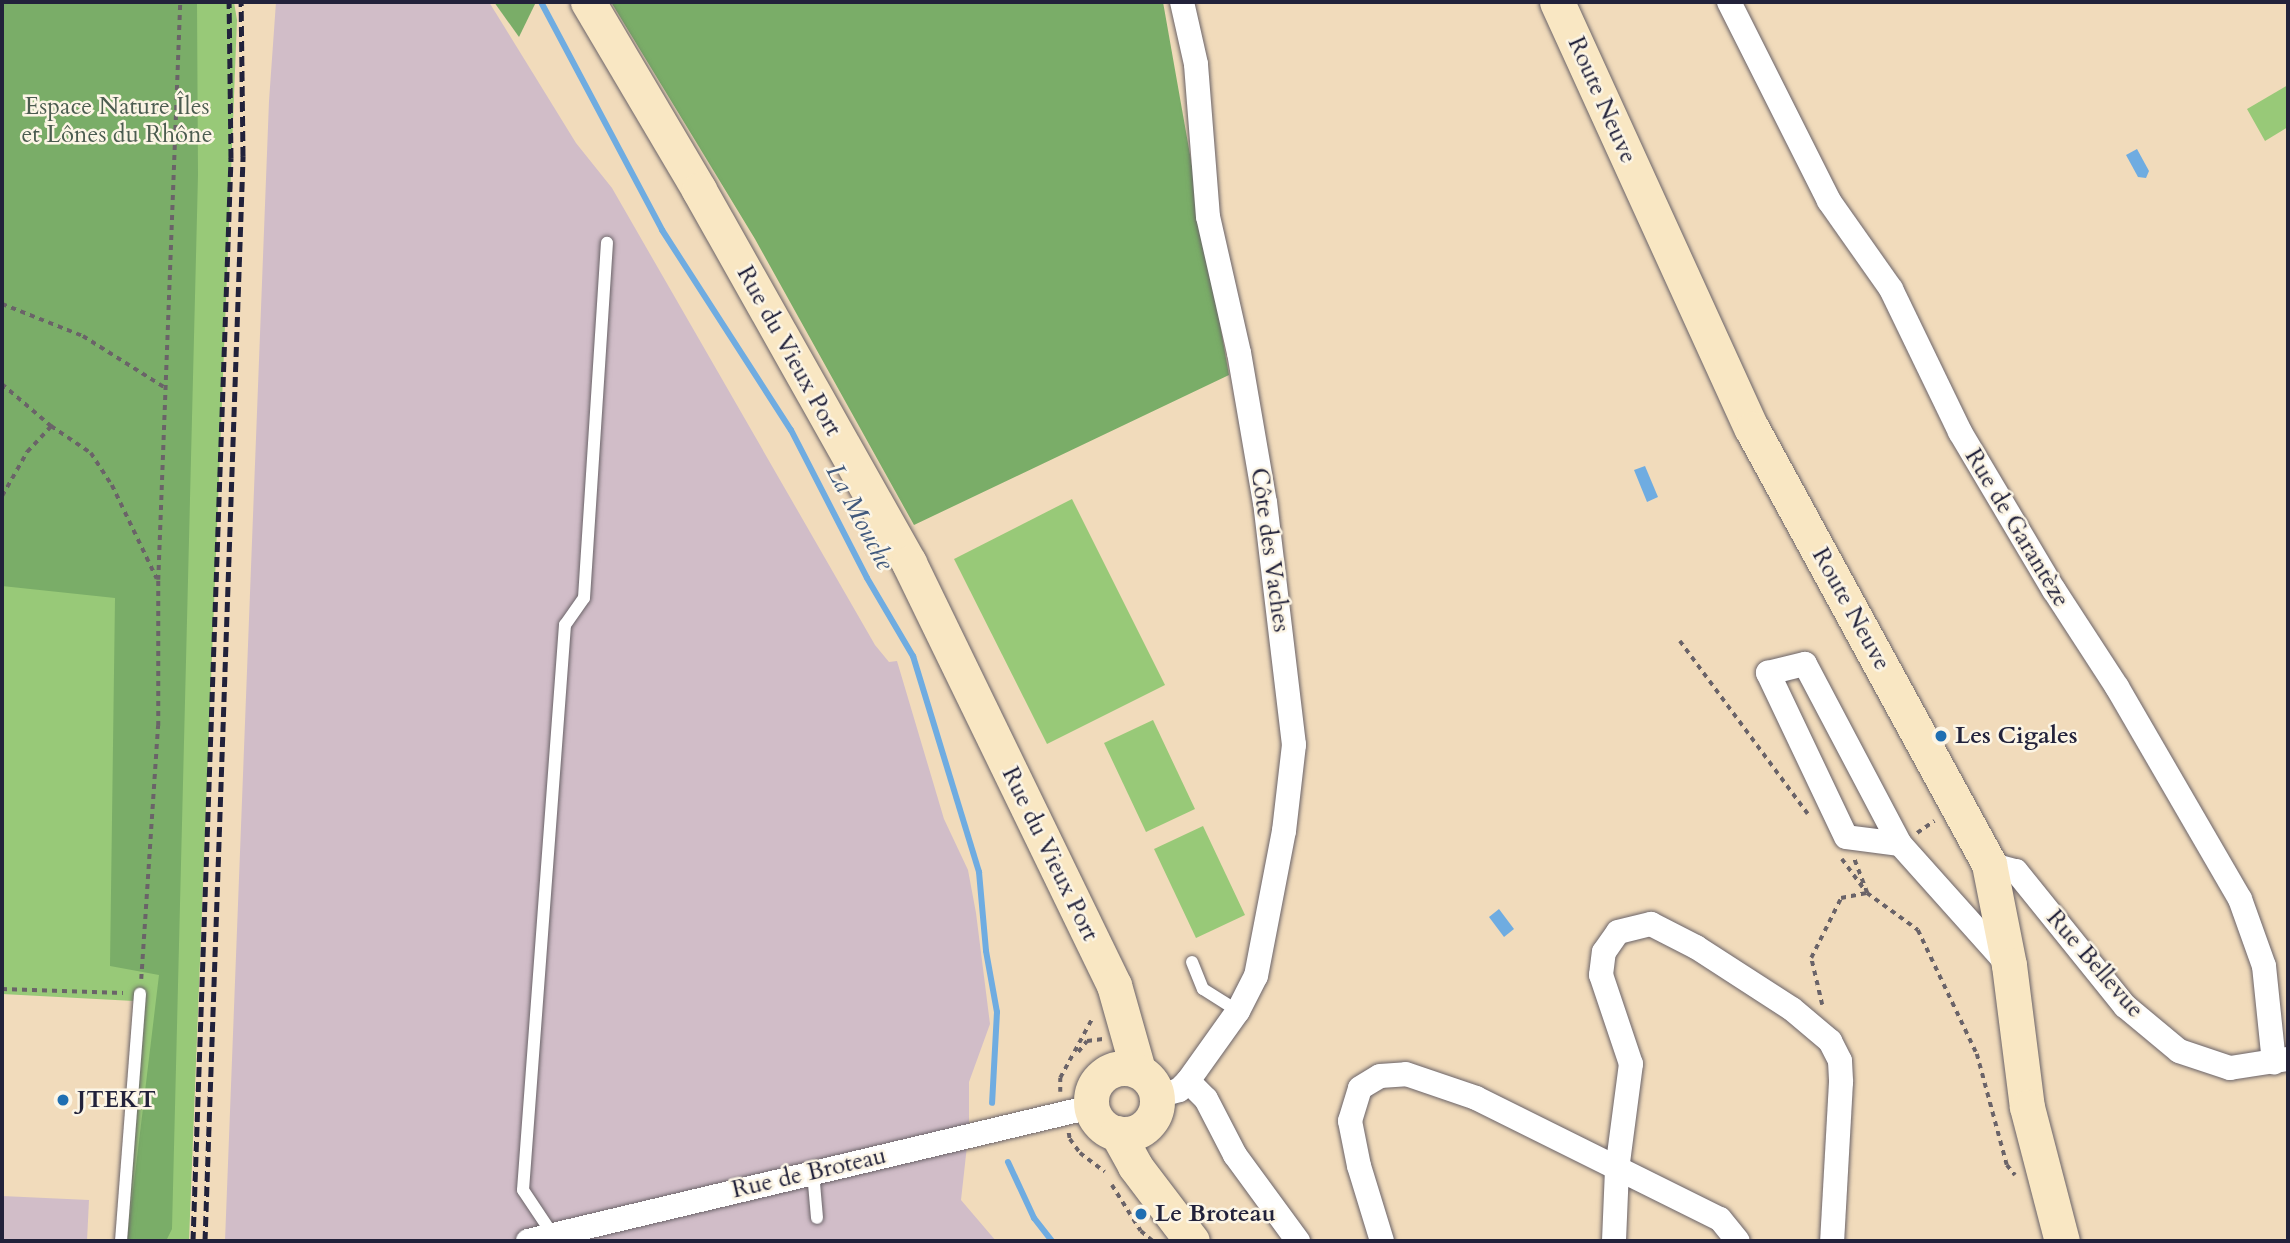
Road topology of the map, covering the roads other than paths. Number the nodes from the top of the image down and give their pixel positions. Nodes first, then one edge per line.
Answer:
1 (588, 2) edge
2 (1182, 2) edge
3 (1558, 2) edge
4 (1729, 2) edge
5 (607, 243) dead end
6 (1900, 844) junction
7 (1989, 863) junction
8 (1192, 962) dead end
9 (2009, 965) junction
10 (140, 994) road end
11 (1238, 1010) junction
12 (2281, 1061) edge
13 (1188, 1081) junction
14 (1129, 1089) junction
15 (1080, 1110) joint
16 (1618, 1170) junction
17 (813, 1172) junction
18 (817, 1218) dead end
19 (553, 1235) junction
20 (121, 1241) edge
21 (528, 1241) edge
22 (1192, 1241) edge
23 (1298, 1241) edge
24 (1382, 1241) edge
25 (1614, 1241) edge
26 (1738, 1241) edge
27 (1832, 1241) edge
28 (2062, 1241) edge

1 - 14 main road, Rue du Vieux Port
2 - 11 street, Côte des Vaches
3 - 7 main road, Route Neuve
4 - 12 street, Rue de Garantèze
5 - 19 lane
6 - 6 street
6 - 9 street
7 - 9 main road, Route Neuve
7 - 12 street, Rue Bellevue
8 - 11 lane
9 - 28 main road, Route Neuve
10 - 20 lane
11 - 13 street, Côte des Vaches
13 - 14 street
13 - 23 street
14 - 15 main road
14 - 22 main road
15 - 17 street, Rue de Broteau
16 - 24 street
16 - 25 street
16 - 26 street
16 - 27 street
17 - 18 lane
17 - 19 street, Rue de Broteau
19 - 21 street, Rue de Broteau

